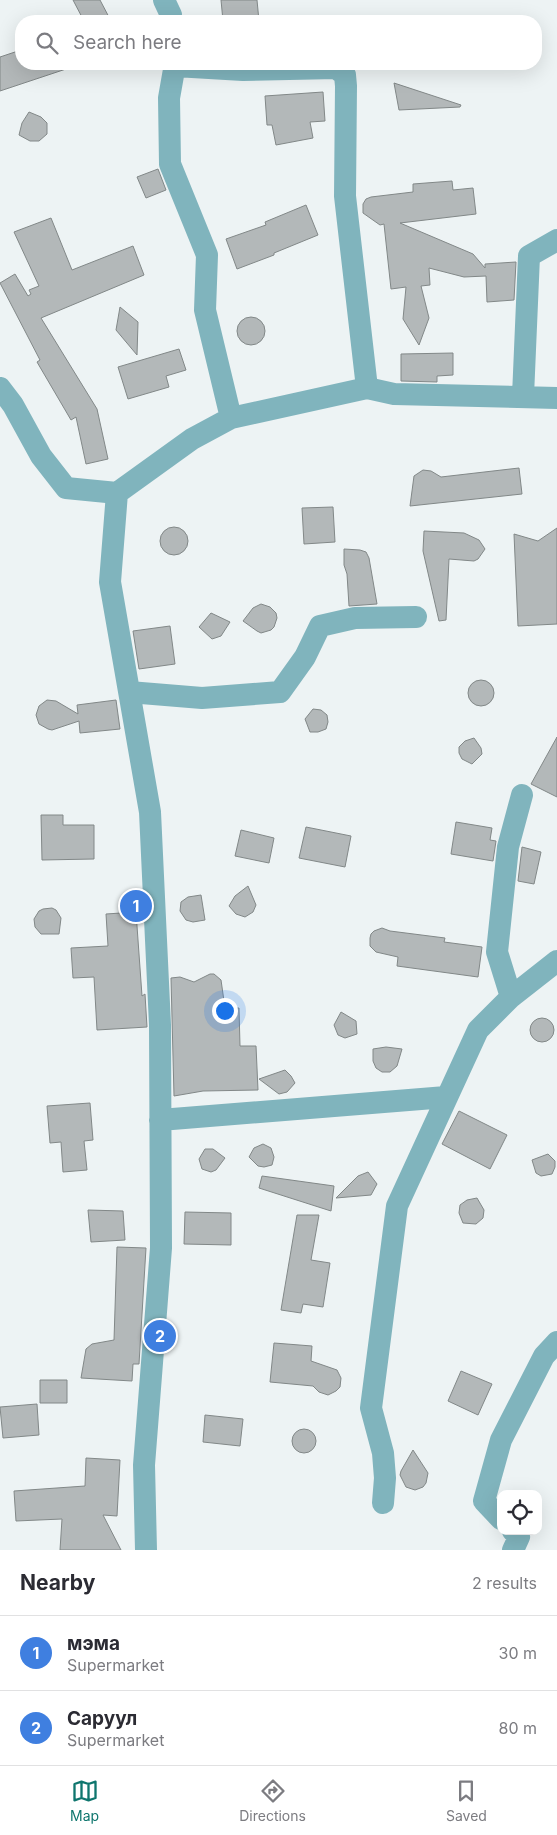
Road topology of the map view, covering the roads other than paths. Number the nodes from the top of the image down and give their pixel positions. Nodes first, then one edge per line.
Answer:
1 (164, 0) edge
2 (171, 15) edge
3 (174, 70) edge
4 (338, 70) edge
5 (557, 240) edge
6 (0, 388) edge
7 (367, 388) junction
8 (523, 396) junction
9 (557, 398) edge
10 (232, 418) junction
11 (117, 493) junction
12 (416, 616) dead end
13 (129, 692) junction
14 (522, 795) dead end
15 (557, 961) edge
16 (511, 997) junction
17 (446, 1097) junction
18 (160, 1120) junction
19 (557, 1342) edge
20 (383, 1503) dead end
21 (497, 1515) edge
22 (517, 1535) edge
23 (146, 1550) edge
24 (513, 1550) edge

1 - 2 street
3 - 10 street
4 - 7 street
5 - 8 street
6 - 11 street
7 - 8 street
7 - 10 street
8 - 9 street
10 - 11 street
11 - 13 street
12 - 13 street
13 - 18 street
14 - 16 street
15 - 16 street
16 - 17 street
17 - 18 street
17 - 20 street
18 - 23 street
19 - 21 street
22 - 24 street

